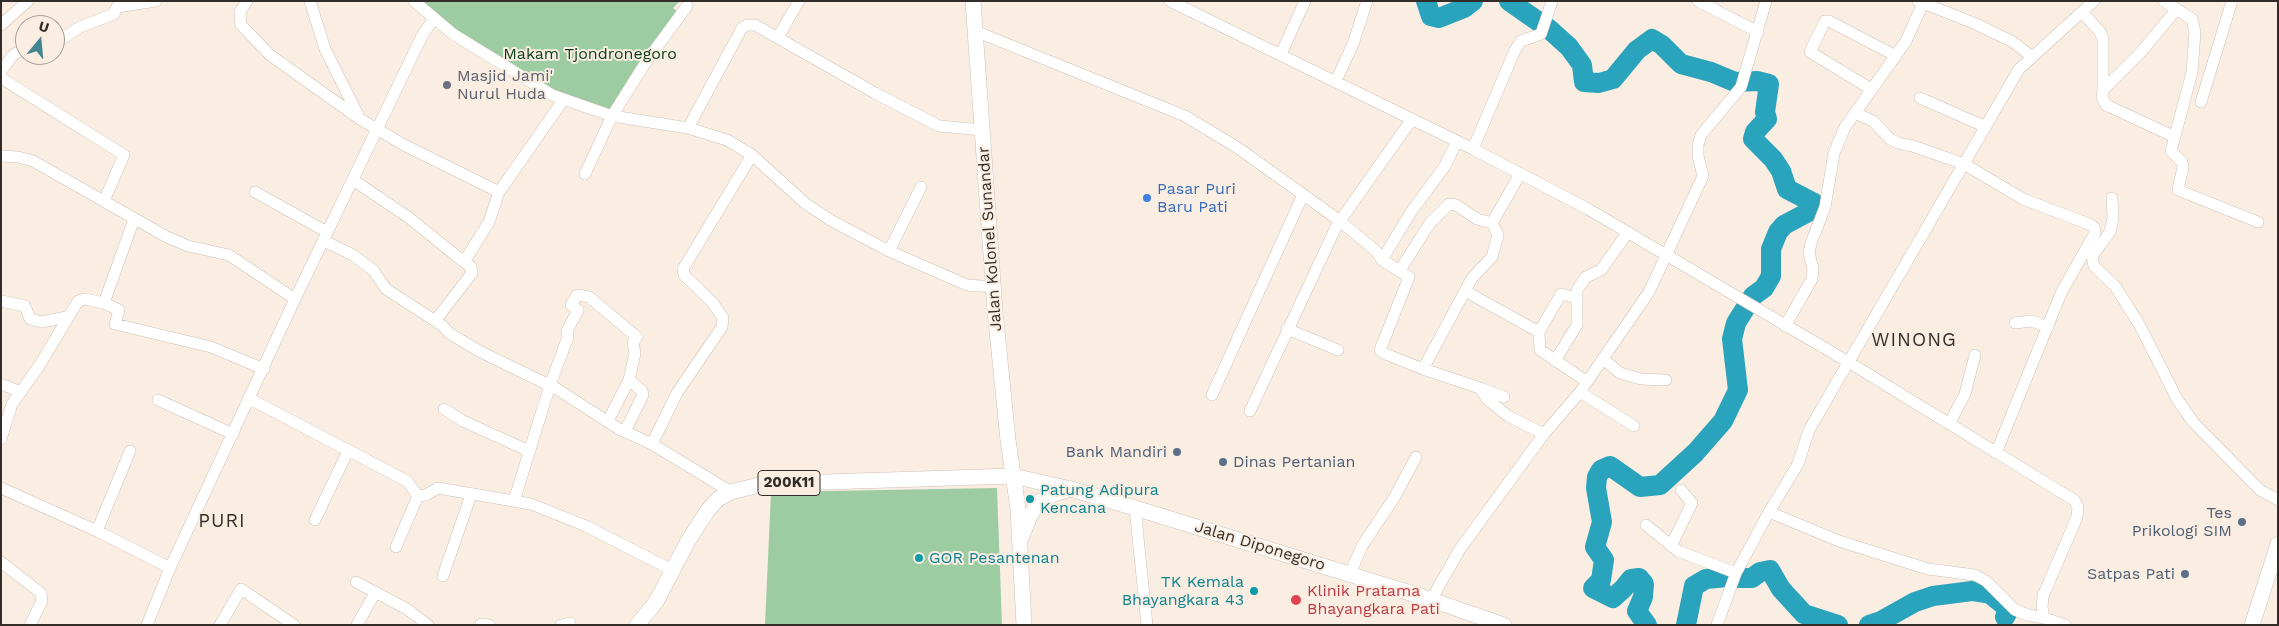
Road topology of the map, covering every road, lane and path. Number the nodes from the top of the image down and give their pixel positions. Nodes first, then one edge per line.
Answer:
1 (28, 1) edge
2 (156, 1) edge
3 (247, 1) edge
4 (310, 1) edge
5 (414, 1) edge
6 (799, 1) edge
7 (973, 1) edge
8 (1170, 1) edge
9 (1305, 1) edge
10 (1367, 1) edge
11 (1552, 1) edge
12 (1698, 1) edge
13 (1766, 1) edge
14 (2094, 1) edge
15 (2164, 1) edge
16 (2232, 1) edge
17 (1921, 2) edge
18 (115, 4) edge
19 (687, 6) dead end
20 (2176, 10) junction
21 (2083, 13) junction
22 (434, 18) junction
23 (1, 26) edge
24 (975, 31) junction
25 (1758, 32) junction
26 (65, 37) edge
27 (778, 38) junction
28 (15, 54) edge
29 (1281, 54) junction
30 (1896, 56) junction
31 (2031, 56) junction
32 (1, 70) edge
33 (1, 78) edge
34 (1336, 81) junction
35 (1871, 89) junction
36 (2103, 90) junction
37 (1920, 98) dead end
38 (564, 99) junction
39 (2201, 102) dead end
40 (1854, 113) junction
41 (612, 116) junction
42 (360, 119) junction
43 (1412, 119) junction
44 (1986, 127) junction
45 (688, 128) junction
46 (378, 130) junction
47 (982, 130) junction
48 (2174, 137) junction
49 (1456, 141) junction
50 (1473, 149) junction
51 (752, 154) junction
52 (1, 156) edge
53 (1964, 164) junction
54 (585, 174) dead end
55 (1520, 174) junction
56 (353, 180) junction
57 (921, 187) dead end
58 (256, 192) dead end
59 (499, 192) junction
60 (2112, 198) dead end
61 (1301, 199) dead end
62 (104, 201) junction
63 (134, 219) junction
64 (2258, 222) dead end
65 (1339, 223) junction
66 (1492, 223) junction
67 (1628, 232) junction
68 (326, 236) junction
69 (889, 251) junction
70 (1666, 256) junction
71 (1382, 260) junction
72 (464, 262) junction
73 (1400, 270) junction
74 (994, 287) junction
75 (1465, 291) junction
76 (1576, 298) junction
77 (295, 299) junction
78 (1, 301) edge
79 (104, 303) junction
80 (67, 317) junction
81 (434, 321) junction
82 (2015, 323) dead end
83 (1785, 326) junction
84 (2048, 326) junction
85 (1287, 329) junction
86 (1539, 332) junction
87 (1338, 350) dead end
88 (1975, 355) dead end
89 (1603, 359) junction
90 (1556, 361) junction
91 (1850, 363) junction
92 (264, 369) junction
93 (1423, 369) junction
94 (629, 380) junction
95 (1666, 380) dead end
96 (1586, 381) junction
97 (1, 384) edge
98 (550, 385) junction
99 (1480, 388) junction
100 (21, 392) junction
101 (1580, 392) junction
102 (1212, 396) dead end
103 (1504, 397) dead end
104 (250, 399) junction
105 (158, 400) dead end
106 (444, 409) dead end
107 (1250, 411) dead end
108 (608, 421) junction
109 (1949, 424) junction
110 (1634, 426) dead end
111 (625, 431) junction
112 (233, 434) junction
113 (1544, 434) junction
114 (1, 439) edge
115 (652, 444) junction
116 (130, 451) dead end
117 (348, 451) junction
118 (530, 451) junction
119 (1996, 453) junction
120 (1416, 457) dead end
121 (1013, 476) junction
122 (1, 488) edge
123 (1071, 489) junction
124 (1681, 490) dead end
125 (731, 492) junction
126 (471, 495) junction
127 (418, 496) junction
128 (514, 500) junction
129 (2278, 500) edge
130 (1135, 508) junction
131 (1769, 512) junction
132 (315, 520) dead end
133 (1646, 525) dead end
134 (97, 531) junction
135 (1021, 540) junction
136 (2278, 544) edge
137 (1671, 546) junction
138 (396, 547) dead end
139 (1, 562) edge
140 (170, 568) junction
141 (672, 570) junction
142 (1736, 573) junction
143 (1350, 574) junction
144 (444, 576) dead end
145 (356, 582) dead end
146 (375, 593) junction
147 (1431, 600) junction
148 (2044, 618) junction
149 (1151, 624) edge
150 (30, 625) edge
151 (148, 625) edge
152 (220, 625) edge
153 (294, 625) edge
154 (357, 625) edge
155 (428, 625) edge
156 (637, 625) edge
157 (1024, 625) edge
158 (1504, 625) edge
159 (1717, 625) edge
160 (2065, 625) edge
161 (2252, 625) edge

1 - 23 street
2 - 18 street
3 - 42 street
4 - 42 street
5 - 22 street
6 - 27 street
7 - 24 main road, Jalan Kolonel Sunandar
8 - 29 street
9 - 29 street
10 - 34 street
11 - 50 street
12 - 25 street
13 - 25 street
14 - 21 street
15 - 20 street
16 - 39 street
17 - 30 street
17 - 31 street
18 - 26 street
19 - 41 street
20 - 36 street
20 - 48 street
21 - 31 street
21 - 36 street
22 - 38 street
22 - 46 street
24 - 47 main road, Jalan Kolonel Sunandar
24 - 65 street
25 - 70 street
27 - 45 street
27 - 47 street
28 - 32 street
29 - 34 street
30 - 35 street
30 - 35 street
31 - 44 street
33 - 62 street
34 - 43 street
35 - 40 street
36 - 48 street
37 - 44 street
38 - 41 street
38 - 59 street
40 - 53 street
40 - 83 street
41 - 45 street
41 - 54 street
42 - 46 street
43 - 49 street
43 - 65 street
44 - 53 street
45 - 51 street
46 - 56 street
46 - 59 street
47 - 74 main road, Jalan Kolonel Sunandar
48 - 64 street
49 - 50 street
49 - 71 street
50 - 55 street
51 - 69 street
51 - 115 street
52 - 62 street
53 - 84 street
53 - 91 street
55 - 66 street
55 - 67 street
56 - 68 street
56 - 72 street
57 - 69 street
58 - 68 street
59 - 72 street
60 - 129 street
61 - 102 street
62 - 63 street
63 - 77 street
63 - 79 street
65 - 71 street
65 - 85 street
66 - 73 street
66 - 75 street
67 - 70 street
67 - 76 street
68 - 77 street
68 - 81 street
69 - 74 street
70 - 83 street
70 - 89 street
71 - 73 street
72 - 81 street
73 - 93 street
74 - 121 main road, Jalan Kolonel Sunandar
75 - 86 street
75 - 93 street
76 - 86 street
76 - 90 street
77 - 92 street
78 - 80 street
79 - 80 street
79 - 92 street
80 - 100 street
81 - 98 street
82 - 84 street
83 - 91 street
84 - 119 street
85 - 87 street
85 - 107 street
86 - 90 street
88 - 109 street
89 - 95 street
89 - 96 street
90 - 96 street
91 - 109 street
91 - 131 street
92 - 104 street
93 - 99 street
94 - 98 street
94 - 108 street
94 - 111 street
96 - 101 street
97 - 100 street
98 - 108 street
98 - 118 street
99 - 103 street
99 - 113 street
100 - 114 street
101 - 110 street
101 - 113 street
104 - 112 street
104 - 117 street
105 - 112 street
106 - 118 street
108 - 111 street
109 - 119 street
111 - 115 street
112 - 140 street
113 - 147 street
115 - 125 street
116 - 134 street
117 - 127 street
117 - 132 street
118 - 128 street
119 - 148 street
120 - 143 street
121 - 123 main road, Jalan Diponegoro
121 - 125 main road, 200K11
121 - 135 main road, Jalan Kolonel Sunandar
122 - 134 street
123 - 130 main road, Jalan Diponegoro
123 - 135 main road
124 - 137 street
125 - 141 main road, 200K11
126 - 127 street
126 - 128 street
126 - 144 street
127 - 138 street
128 - 141 street
130 - 143 main road, Jalan Diponegoro
130 - 149 street
131 - 142 street
131 - 148 street
133 - 137 street
134 - 140 street
135 - 157 main road, Jalan Kolonel Sunandar
136 - 161 main road
137 - 142 street
139 - 150 street
140 - 151 street
141 - 156 main road, 200K11
142 - 159 street
143 - 147 main road, Jalan Diponegoro
145 - 146 street
146 - 154 street
146 - 155 street
147 - 158 main road, Jalan Diponegoro
148 - 160 street
152 - 153 street

